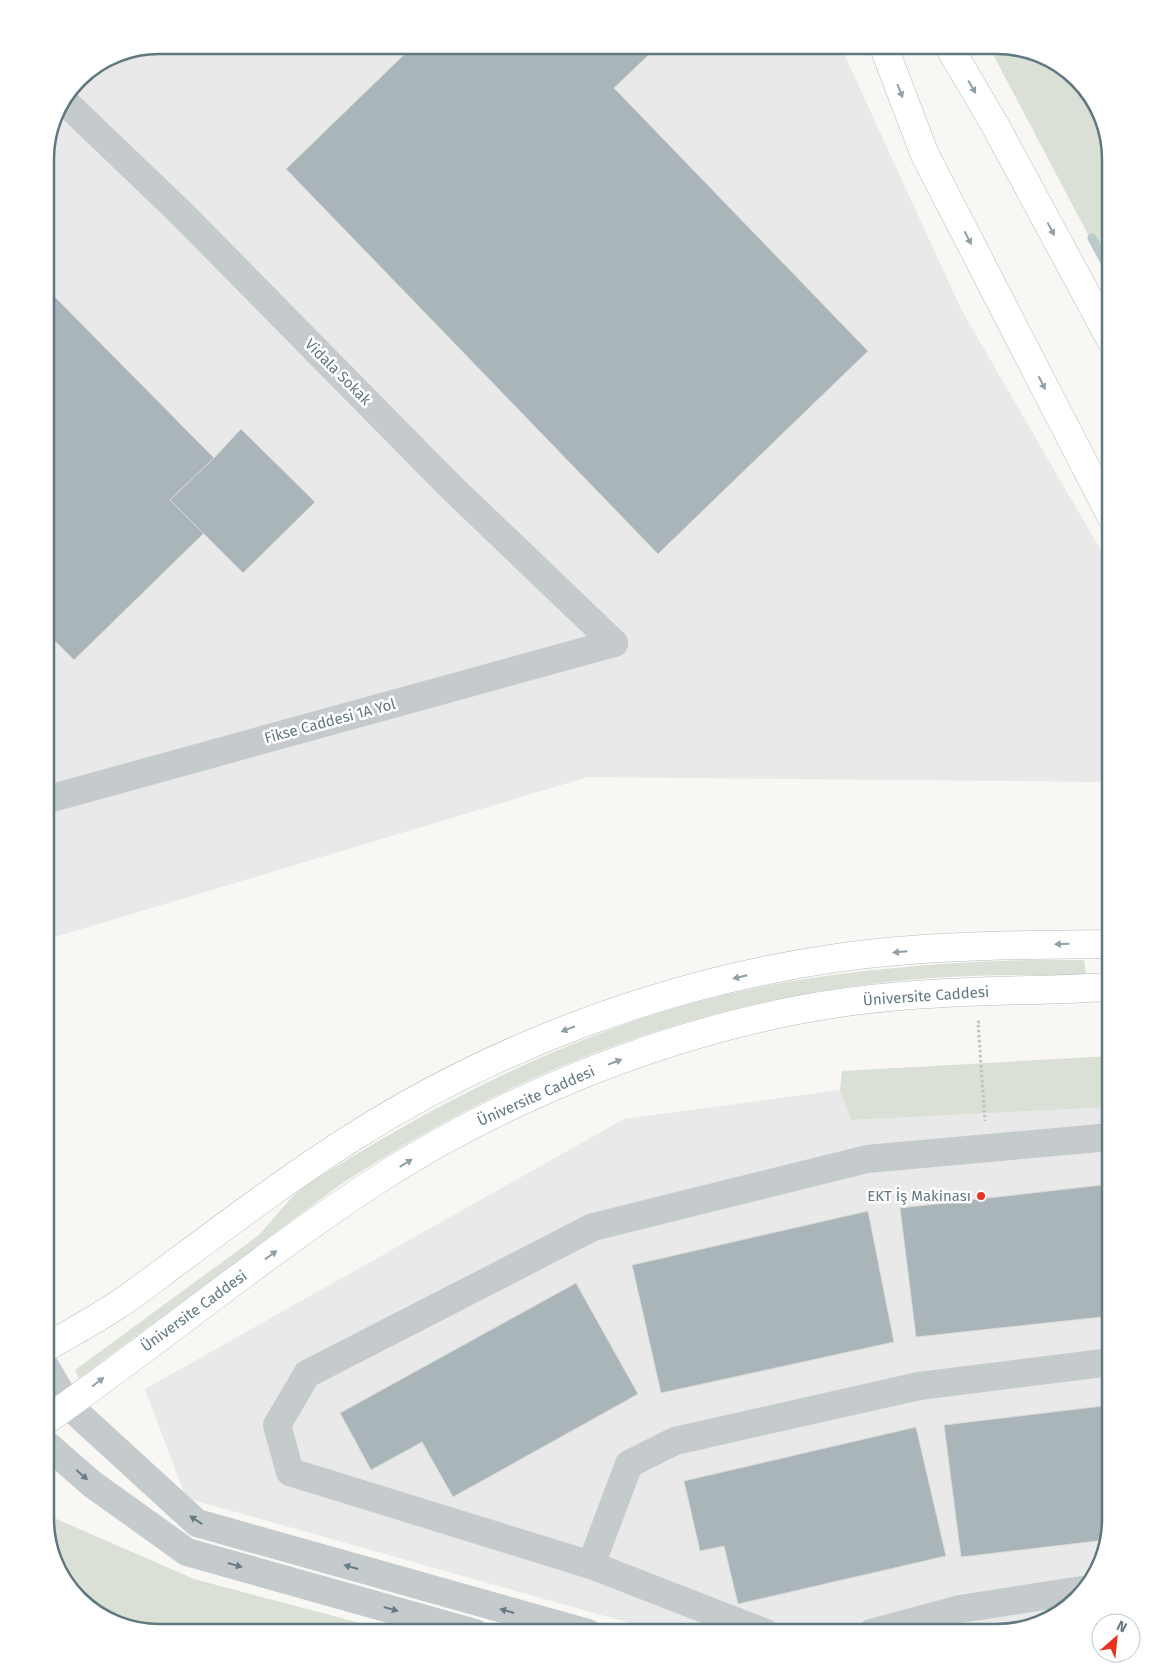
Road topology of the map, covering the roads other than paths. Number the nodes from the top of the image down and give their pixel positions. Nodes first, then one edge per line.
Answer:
1 (886, 54) edge
2 (953, 54) edge
3 (69, 105) edge
4 (1102, 323) edge
5 (1102, 499) edge
6 (614, 643) joint
7 (54, 798) edge
8 (1102, 944) edge
9 (1102, 988) edge
10 (1102, 1139) edge
11 (54, 1343) edge
12 (1102, 1363) edge
13 (54, 1381) edge
14 (68, 1405) junction
15 (54, 1415) edge
16 (54, 1451) edge
17 (590, 1565) junction
18 (1074, 1591) edge
19 (443, 1624) edge
20 (556, 1624) edge
21 (743, 1624) edge
22 (904, 1624) edge

1 -> 5 main road
2 -> 4 main road
3 - 6 street, Vidala Sokak
6 - 7 street, Fikse Caddesi 1A Yol
8 -> 11 main road
14 -> 9 main road, Üniversite Caddesi
10 - 17 street
12 - 17 street
13 - 14 street
14 - 15 main road, Üniversite Caddesi
20 -> 14 street
16 -> 19 street
17 - 21 street
18 - 22 street

